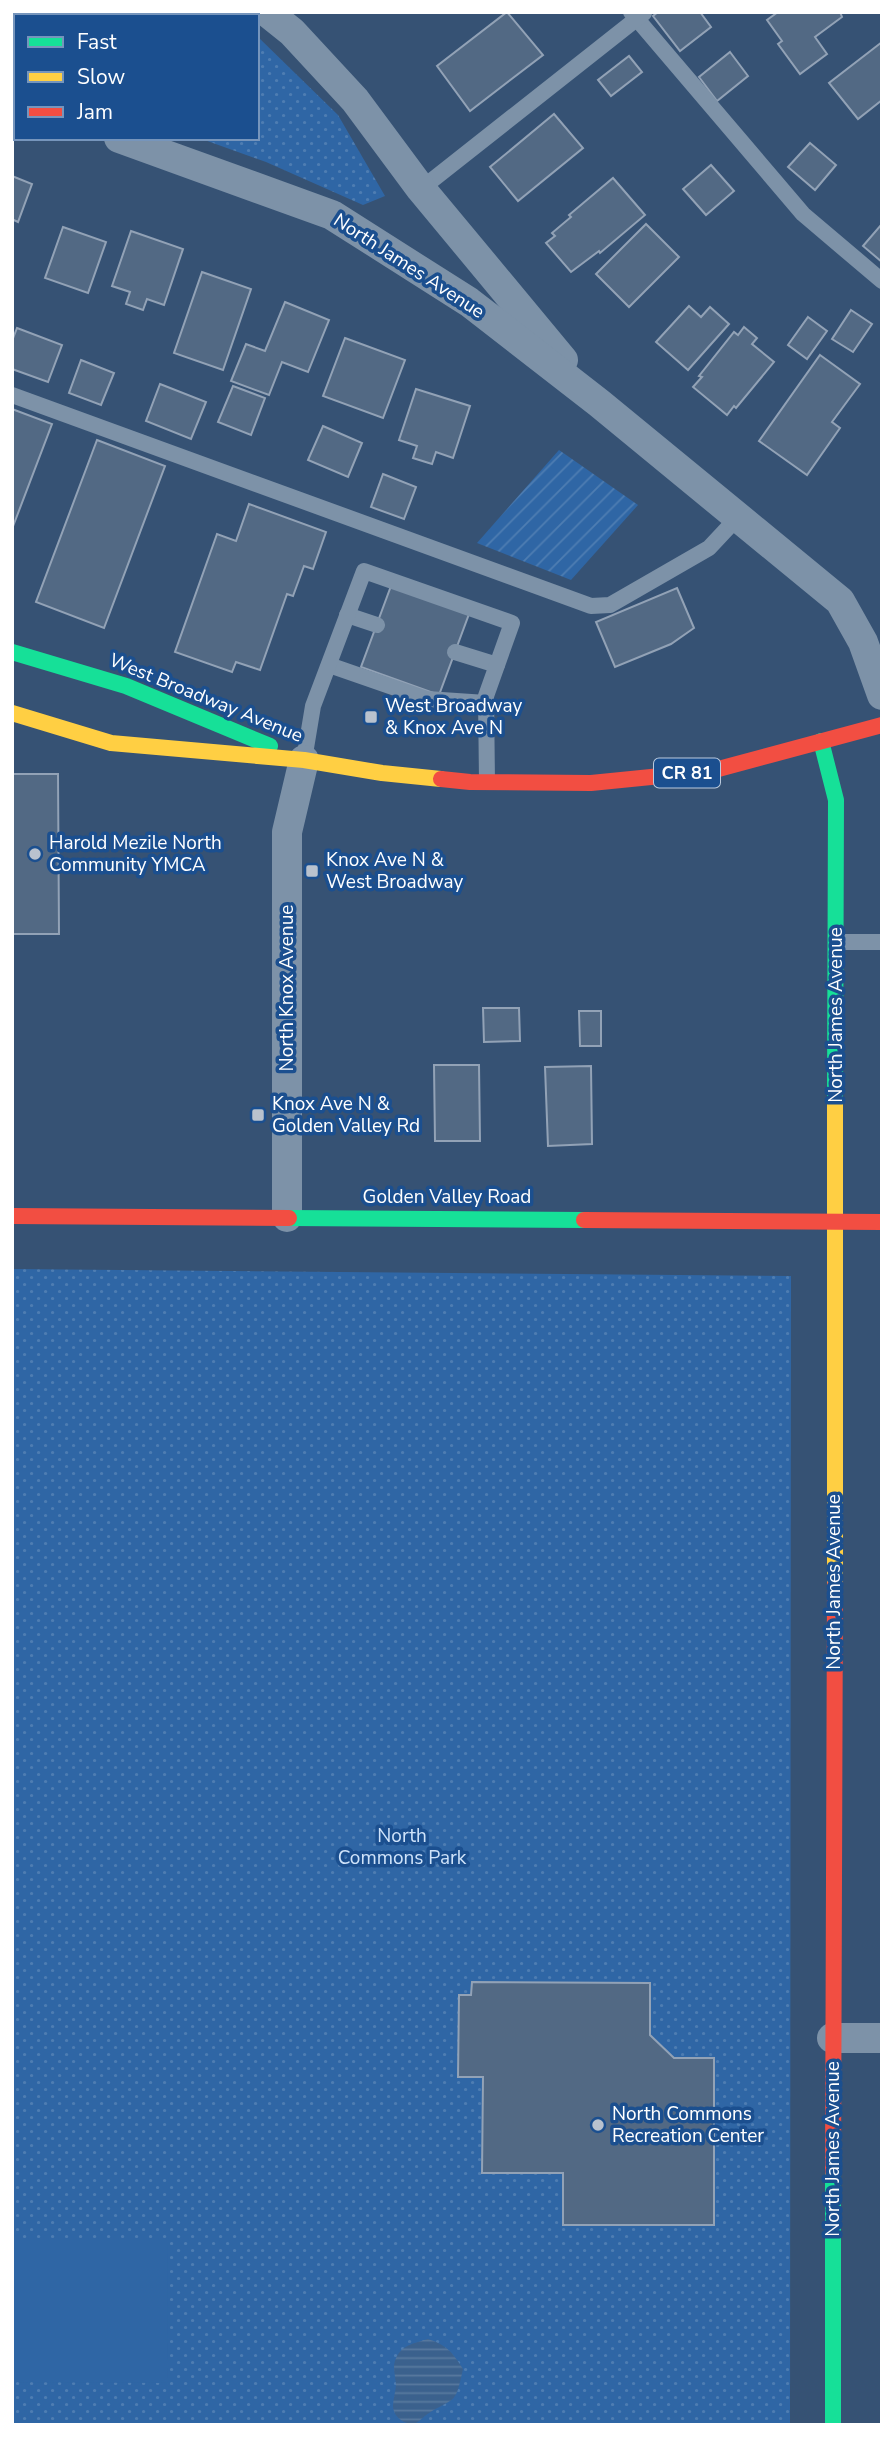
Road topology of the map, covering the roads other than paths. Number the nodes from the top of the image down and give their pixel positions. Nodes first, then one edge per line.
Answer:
1 (267, 12) edge
2 (638, 15) edge
3 (125, 140) edge
4 (421, 190) junction
5 (882, 281) edge
6 (12, 395) edge
7 (599, 403) junction
8 (737, 517) junction
9 (347, 615) junction
10 (377, 625) dead end
11 (12, 652) edge
12 (454, 652) dead end
13 (328, 665) junction
14 (497, 665) junction
15 (882, 695) edge
16 (486, 703) junction
17 (12, 713) edge
18 (882, 725) edge
19 (821, 741) junction
20 (304, 760) junction
21 (487, 782) junction
22 (836, 942) junction
23 (882, 942) edge
24 (12, 1216) edge
25 (287, 1217) junction
26 (835, 1221) junction
27 (882, 1222) edge
28 (832, 2038) junction
29 (882, 2038) edge
30 (833, 2425) edge

1 - 4 street, North James Avenue
2 - 4 lane
2 - 5 lane
3 - 7 street, North James Avenue
4 - 7 street, North James Avenue
6 - 8 lane
7 - 8 street, North James Avenue
8 - 15 street, North James Avenue
9 - 10 lane
9 - 13 lane
9 - 14 lane
11 - 20 street, West Broadway Avenue / CR 81
12 - 14 lane
13 - 16 lane
13 - 20 lane
14 - 16 lane
16 - 21 lane
17 - 20 street, West Broadway Avenue / CR 81
18 - 19 street, West Broadway Avenue / CR 81
19 - 21 street, West Broadway Avenue / CR 81
19 - 22 street, North James Avenue
20 - 21 street, West Broadway Avenue / CR 81
20 - 25 street, North Knox Avenue
22 - 23 lane
22 - 26 street, North James Avenue
24 - 25 street, Golden Valley Road
25 - 26 street, Golden Valley Road
26 - 27 street, Golden Valley Road
26 - 28 street, North James Avenue
28 - 29 street
28 - 30 street, North James Avenue

